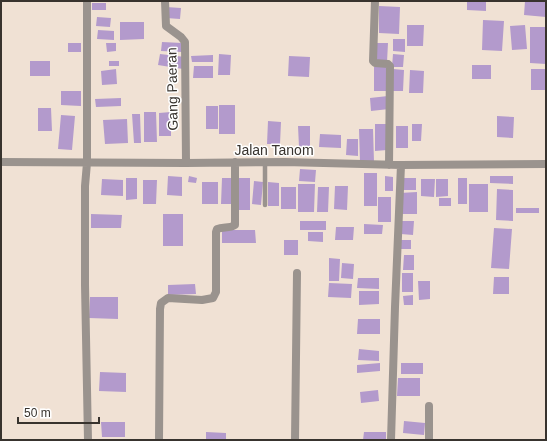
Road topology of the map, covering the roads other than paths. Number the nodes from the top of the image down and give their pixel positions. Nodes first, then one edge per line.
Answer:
1 (87, 1) edge
2 (165, 1) edge
3 (375, 1) edge
4 (1, 162) edge
5 (236, 162) junction
6 (266, 162) junction
7 (87, 163) junction
8 (186, 163) junction
9 (546, 164) edge
10 (389, 165) junction
11 (401, 165) junction
12 (265, 205) dead end
13 (297, 273) dead end
14 (430, 406) dead end
15 (88, 440) edge
16 (159, 440) edge
17 (295, 440) edge
18 (391, 440) edge
19 (429, 440) edge

1 - 7 street
2 - 8 street, Gang Paeran
3 - 10 street
4 - 7 street, Jalan Tanom
5 - 6 street, Jalan Tanom
5 - 8 street, Jalan Tanom
5 - 16 street
6 - 10 street, Jalan Tanom
6 - 12 lane
7 - 8 street, Jalan Tanom
7 - 15 street
9 - 11 street, Jalan Tanom
10 - 11 street, Jalan Tanom
11 - 18 street
13 - 17 street
14 - 19 street

